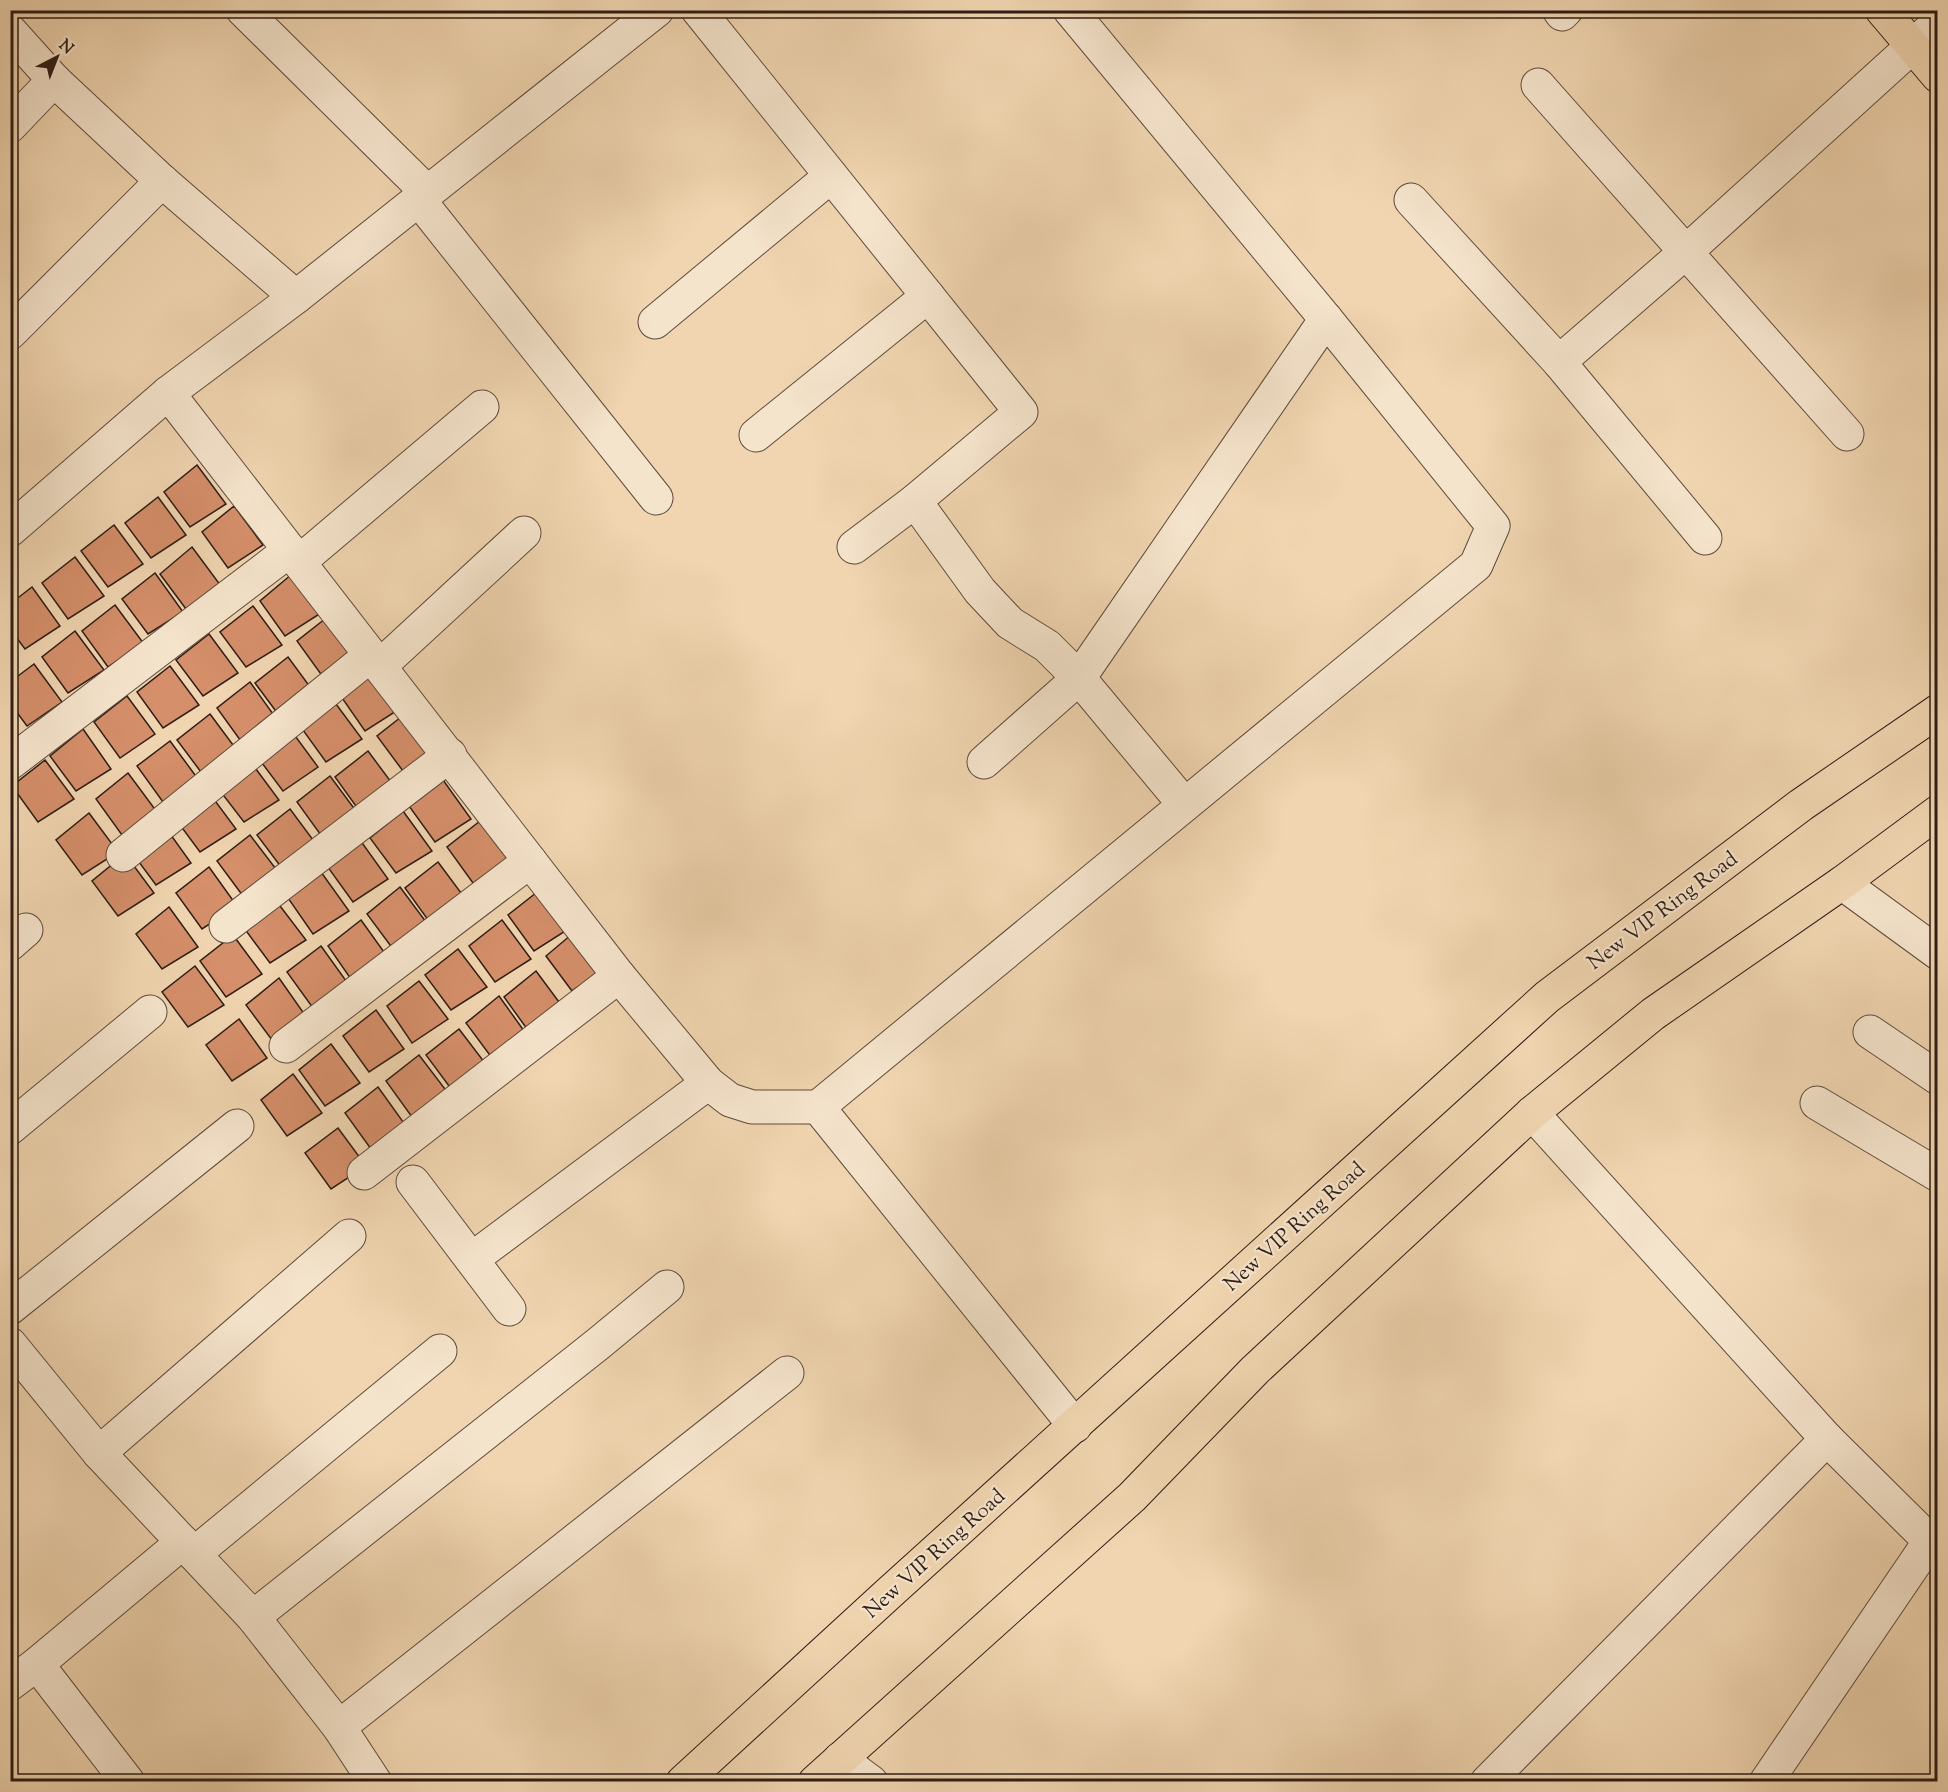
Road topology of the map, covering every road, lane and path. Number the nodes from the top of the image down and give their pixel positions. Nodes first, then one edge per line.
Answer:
1 (243, 10) edge
2 (657, 10) edge
3 (698, 10) edge
4 (1070, 10) edge
5 (1559, 10) edge
6 (1566, 10) edge
7 (1882, 10) edge
8 (1938, 23) edge
9 (10, 31) edge
10 (1912, 46) junction
11 (1938, 76) edge
12 (54, 80) junction
13 (1538, 85) dead end
14 (10, 126) edge
15 (831, 176) junction
16 (162, 181) junction
17 (423, 197) junction
18 (1411, 200) dead end
19 (1687, 251) junction
20 (928, 296) junction
21 (296, 297) junction
22 (1326, 319) junction
23 (655, 322) dead end
24 (10, 333) edge
25 (1559, 362) junction
26 (168, 393) junction
27 (482, 407) dead end
28 (1847, 434) dead end
29 (756, 435) dead end
30 (656, 498) dead end
31 (915, 501) junction
32 (10, 530) edge
33 (524, 533) dead end
34 (1706, 538) dead end
35 (854, 547) dead end
36 (295, 556) junction
37 (375, 660) junction
38 (1079, 678) junction
39 (1938, 711) edge
40 (450, 755) junction
41 (984, 762) dead end
42 (10, 763) edge
43 (1184, 804) junction
44 (1938, 812) edge
45 (123, 855) dead end
46 (530, 861) junction
47 (1842, 883) junction
48 (226, 926) dead end
49 (1938, 953) edge
50 (619, 976) junction
51 (150, 1012) dead end
52 (1870, 1032) dead end
53 (286, 1046) dead end
54 (1938, 1078) edge
55 (708, 1083) junction
56 (1817, 1103) dead end
57 (818, 1107) junction
58 (1532, 1113) junction
59 (237, 1126) dead end
60 (10, 1128) edge
61 (364, 1173) dead end
62 (1938, 1175) edge
63 (413, 1182) dead end
64 (349, 1236) dead end
65 (472, 1259) junction
66 (667, 1287) dead end
67 (10, 1308) edge
68 (509, 1309) dead end
69 (10, 1344) edge
70 (440, 1351) dead end
71 (787, 1373) dead end
72 (1075, 1426) junction
73 (1827, 1439) junction
74 (99, 1453) junction
75 (1934, 1545) edge
76 (188, 1548) junction
77 (253, 1617) junction
78 (37, 1664) junction
79 (10, 1684) edge
80 (339, 1727) junction
81 (840, 1759) junction
82 (129, 1782) edge
83 (375, 1782) edge
84 (683, 1782) edge
85 (815, 1782) edge
86 (871, 1782) edge
87 (1487, 1782) edge
88 (1766, 1782) edge

1 - 17 street
2 - 17 street
3 - 15 street
4 - 22 street
5 - 6 street
7 - 10 main road
8 - 10 street
9 - 12 street
10 - 11 main road
10 - 19 street
12 - 14 street
12 - 16 street
13 - 19 street
15 - 20 street
15 - 23 street
16 - 21 street
16 - 24 street
17 - 21 street
17 - 30 street
18 - 25 street
19 - 25 street
19 - 28 street
20 - 29 street
20 - 31 street
21 - 26 street
22 - 38 street
22 - 43 street
25 - 34 street
26 - 32 street
26 - 36 street
27 - 36 street
31 - 35 street
31 - 38 street
33 - 37 street
36 - 37 street
36 - 42 street
37 - 40 street
37 - 45 street
38 - 41 street
38 - 43 street
39 - 72 main road, New VIP Ring Road
40 - 46 street
40 - 48 street
43 - 57 street
44 - 47 main road
46 - 50 street
46 - 53 street
47 - 49 street
47 - 58 main road
50 - 55 street
50 - 61 street
51 - 60 street
52 - 54 street
55 - 57 street
55 - 65 street
56 - 62 street
57 - 72 street
58 - 73 street
58 - 81 main road
59 - 67 street
63 - 65 street
64 - 74 street
65 - 68 street
66 - 77 street
69 - 74 street
70 - 76 street
71 - 80 street
72 - 84 main road, New VIP Ring Road
73 - 75 street
73 - 87 street
74 - 76 street
75 - 88 street
76 - 77 street
76 - 78 street
77 - 80 street
78 - 79 street
78 - 82 street
80 - 83 street
81 - 85 main road
81 - 86 street

